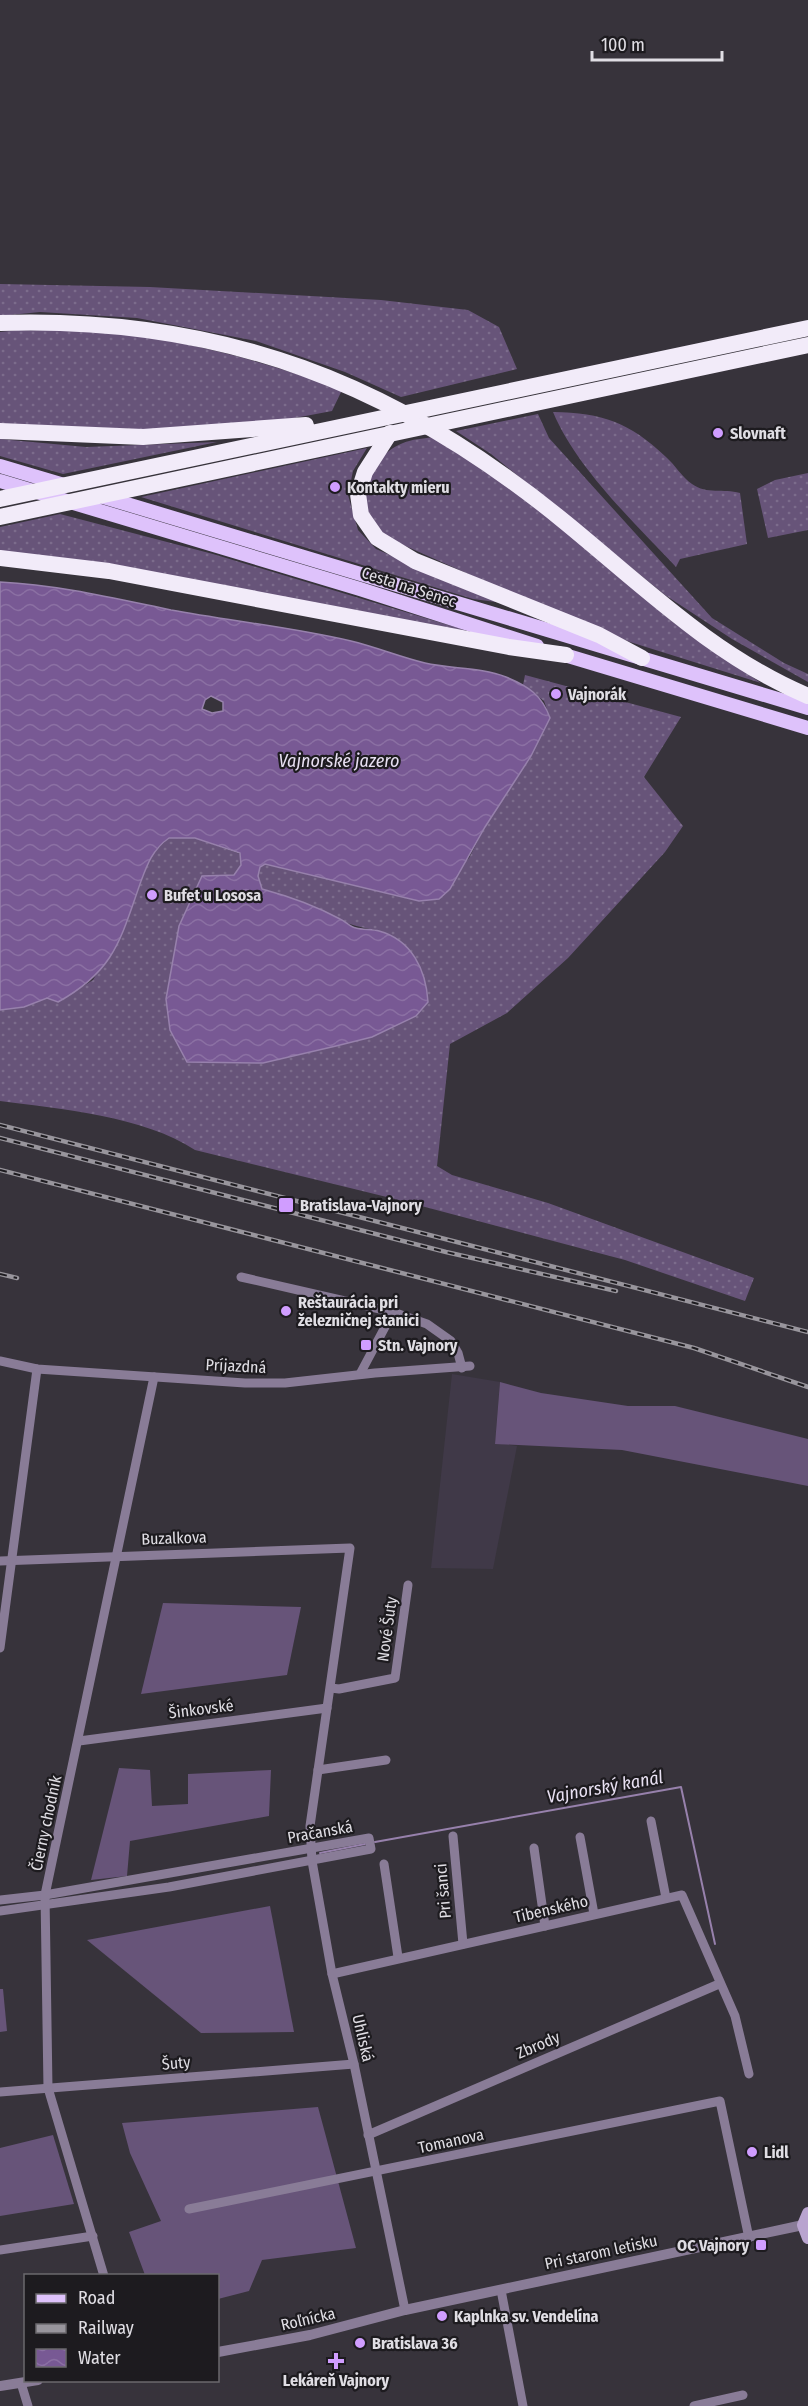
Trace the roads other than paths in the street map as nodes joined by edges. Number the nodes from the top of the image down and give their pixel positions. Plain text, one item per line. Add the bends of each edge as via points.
1 (0, 323) edge
2 (808, 328) edge
3 (808, 345) edge
4 (379, 419) junction
5 (0, 432) edge
6 (390, 433) junction
7 (0, 466) edge
8 (0, 481) edge
9 (0, 499) edge
10 (0, 517) edge
11 (0, 558) edge
12 (566, 655) junction
13 (642, 658) junction
14 (808, 696) edge
15 (808, 708) edge
16 (808, 728) edge
17 (241, 1277) dead end
18 (393, 1312) junction
19 (0, 1361) edge
20 (37, 1369) junction
21 (360, 1374) junction
22 (154, 1377) junction
23 (350, 1548) joint
24 (117, 1555) junction
25 (12, 1560) junction
26 (0, 1561) edge
27 (408, 1585) dead end
28 (0, 1648) edge
29 (331, 1688) junction
30 (327, 1708) junction
31 (79, 1741) junction
32 (386, 1760) dead end
33 (318, 1770) junction
34 (651, 1821) dead end
35 (453, 1836) dead end
36 (580, 1837) dead end
37 (534, 1848) dead end
38 (311, 1849) junction
39 (312, 1861) junction
40 (384, 1864) dead end
41 (45, 1895) junction
42 (666, 1898) junction
43 (0, 1900) edge
44 (46, 1905) junction
45 (0, 1911) edge
46 (594, 1914) junction
47 (545, 1926) junction
48 (463, 1944) junction
49 (399, 1957) junction
50 (332, 1974) junction
51 (719, 1984) junction
52 (354, 2064) junction
53 (749, 2074) dead end
54 (48, 2088) junction
55 (0, 2092) edge
56 (368, 2135) junction
57 (375, 2173) junction
58 (189, 2209) dead end
59 (805, 2219) edge
60 (93, 2236) junction
61 (749, 2238) junction
62 (808, 2238) edge
63 (0, 2250) edge
64 (103, 2274) edge
65 (501, 2290) junction
66 (405, 2310) junction
67 (219, 2352) edge
68 (27, 2382) edge
69 (21, 2383) junction
70 (0, 2384) edge
71 (743, 2395) dead end
72 (28, 2406) edge
73 (523, 2406) edge
74 (694, 2406) edge

1 - 14 highway via 100,324 193,338 278,358 357,388 427,423 468,449 544,505 696,630 759,672
2 - 4 highway
3 - 6 highway
4 - 5 highway via 165,437
4 - 9 highway
6 - 10 highway
6 - 13 highway via 365,472 358,494 361,516 377,538 416,561 599,634
7 - 13 main road, Cesta na Senec
8 - 12 main road, Cesta na Senec
11 - 12 highway via 109,571
12 - 16 main road, Cesta na Senec
13 - 15 main road, Cesta na Senec
17 - 18 street
18 - 21 street
18 - 21 street, Príjazdná via 442,1333 466,1367
19 - 20 street, Príjazdná
20 - 22 street, Príjazdná
20 - 25 street
21 - 22 street, Príjazdná via 285,1383
22 - 24 street, Čierny chodník
23 - 24 street, Buzalkova
23 - 29 street, Uhliská
24 - 25 street, Buzalkova
24 - 31 street, Čierny chodník
25 - 26 street, Buzalkova
25 - 28 street
27 - 29 street, Nové Šuty via 395,1678
29 - 30 street, Uhliská
30 - 31 street, Šinkovské
30 - 33 street, Uhliská
31 - 41 street, Čierny chodník
32 - 33 street
33 - 38 street, Uhliská via 310,1826
34 - 42 street
35 - 48 street, Pri šanci
36 - 46 street
37 - 47 street
38 - 39 street, Uhliská
38 - 39 street, Pračanská via 369,1838 371,1849
38 - 41 street, Pračanská
39 - 44 street, Pračanská
39 - 50 street, Uhliská
40 - 49 street
41 - 43 street, Pračanská
41 - 44 street, Čierny chodník
42 - 46 street, Tibenského
42 - 51 street via 682,1894
44 - 45 street, Pračanská
44 - 54 street, Čierny chodník
46 - 47 street, Tibenského
47 - 48 street, Tibenského
48 - 49 street, Tibenského
49 - 50 street, Tibenského
50 - 52 street, Uhliská
51 - 53 street via 735,2016
51 - 56 street, Zbrody
52 - 54 street, Šuty
52 - 56 street, Uhliská
54 - 55 street, Šuty
54 - 60 street, Čierny chodník
56 - 57 street, Uhliská
57 - 58 street, Tomanova
57 - 61 street, Tomanova via 720,2101
57 - 66 street, Uhliská
59 - 61 street, Pri starom letisku
59 - 62 main road, Pri starom letisku
60 - 63 street
60 - 64 street, Čierny chodník
61 - 65 street, Pri starom letisku
65 - 66 street, Pri starom letisku
65 - 73 street
66 - 67 street, Roľnícka via 310,2335
68 - 69 street
69 - 70 street
69 - 72 street
71 - 74 street

